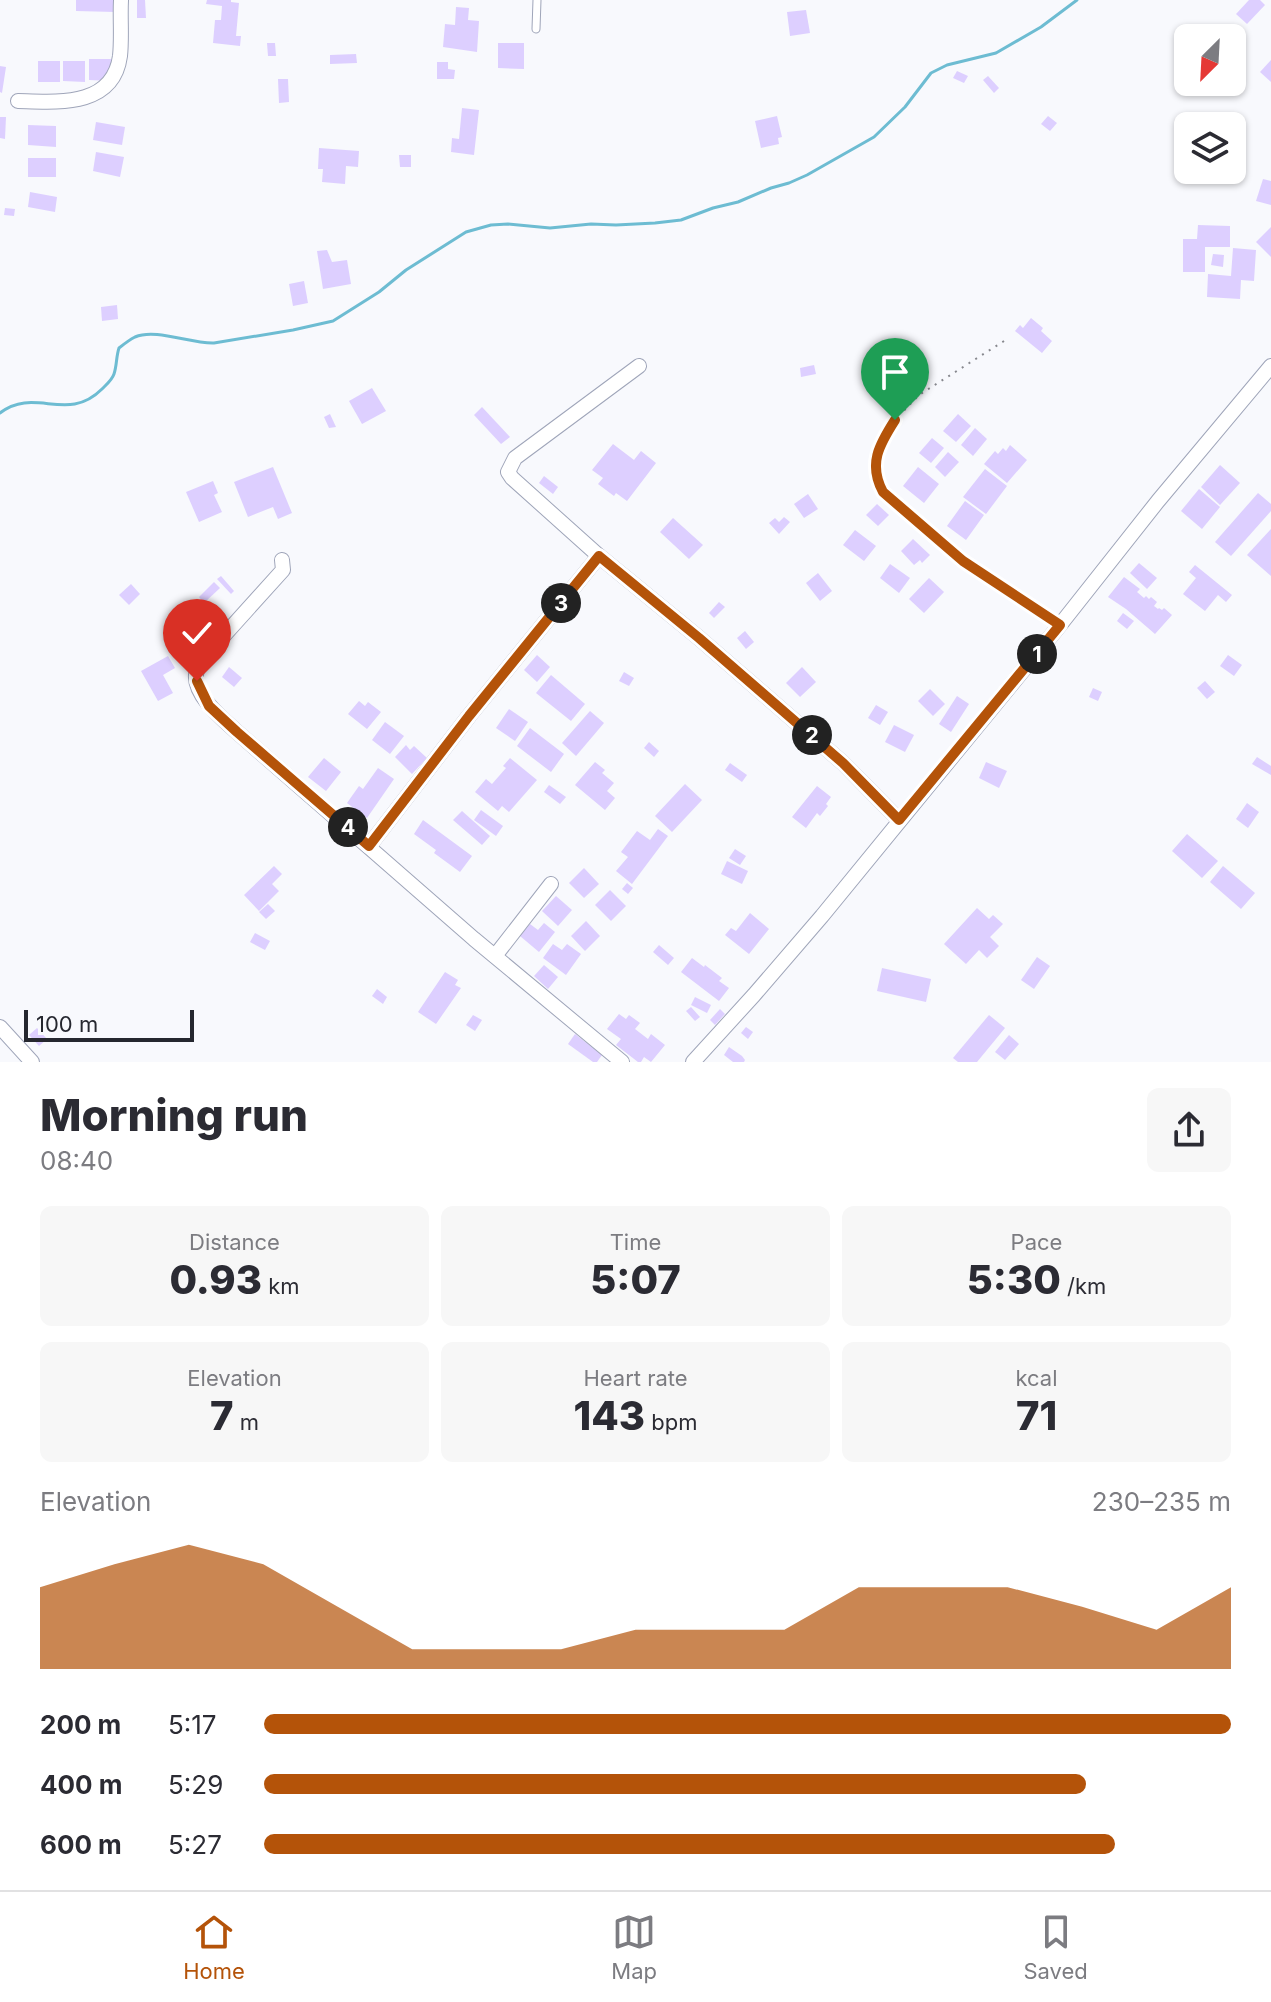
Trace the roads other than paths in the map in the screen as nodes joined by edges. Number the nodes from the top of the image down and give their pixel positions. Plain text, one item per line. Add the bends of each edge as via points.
1 (121, 0) edge
2 (537, 0) edge
3 (536, 29) dead end
4 (18, 101) dead end
5 (639, 366) dead end
6 (1271, 366) edge
7 (599, 556) junction
8 (282, 560) dead end
9 (899, 820) junction
10 (369, 846) junction
11 (551, 884) dead end
12 (495, 956) junction
13 (0, 1027) edge
14 (32, 1062) edge
15 (622, 1062) edge
16 (693, 1062) edge

1 - 4 street via 119,59 99,91 64,102
2 - 3 lane
5 - 7 street via 515,458 508,472
6 - 9 street
7 - 9 street via 843,763
7 - 10 street
8 - 10 street via 283,570 200,662 197,681 209,706
9 - 16 street
10 - 12 street
11 - 12 street
12 - 15 street
13 - 14 street

